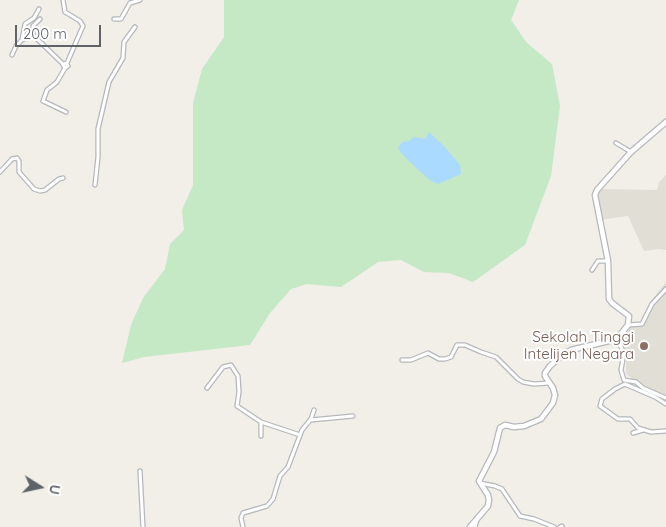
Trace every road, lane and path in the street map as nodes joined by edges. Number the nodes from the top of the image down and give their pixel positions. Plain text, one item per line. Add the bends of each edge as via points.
1 (63, 0) edge
2 (140, 0) edge
3 (39, 9) dead end
4 (40, 19) dead end
5 (114, 19) dead end
6 (135, 27) dead end
7 (32, 35) junction
8 (22, 40) junction
9 (12, 55) dead end
10 (65, 65) junction
11 (66, 112) dead end
12 (666, 122) edge
13 (616, 143) dead end
14 (631, 152) junction
15 (0, 172) edge
16 (63, 178) dead end
17 (95, 185) dead end
18 (608, 261) junction
19 (592, 270) dead end
20 (666, 289) edge
21 (628, 325) junction
22 (617, 339) junction
23 (402, 360) dead end
24 (550, 383) junction
25 (625, 383) junction
26 (207, 388) dead end
27 (666, 398) edge
28 (666, 404) edge
29 (314, 410) dead end
30 (353, 416) dead end
31 (311, 420) junction
32 (261, 422) junction
33 (644, 430) junction
34 (666, 431) edge
35 (633, 433) dead end
36 (261, 436) dead end
37 (300, 436) junction
38 (140, 471) dead end
39 (479, 483) junction
40 (477, 520) junction
41 (143, 527) edge
42 (243, 527) edge
43 (470, 527) edge
44 (475, 527) edge
45 (554, 527) edge

1 - 10 street via 65,12 80,20 83,26
2 - 5 street via 129,4 121,19
3 - 8 street via 26,24
4 - 7 street via 33,26
6 - 17 street via 124,42 123,58 109,82 98,130
7 - 8 street
7 - 10 street
8 - 9 street
10 - 11 street via 43,101
12 - 14 street
13 - 14 street
14 - 18 street via 595,195
15 - 16 street via 17,158 20,172 34,189 45,190
18 - 19 street via 598,261
18 - 21 street via 609,299 629,316
20 - 21 street via 652,304 642,324
21 - 22 street
22 - 24 street via 564,354 546,372
22 - 25 street via 624,353 621,373
23 - 24 street via 428,353 446,359 451,357 457,345 466,345 496,357 523,382
24 - 39 street via 555,395 544,416 522,426 505,425 500,428 494,452
25 - 27 street via 636,382
25 - 28 street
25 - 33 street via 602,399 600,406 612,416 629,419 635,427
26 - 32 street via 223,367 231,365 238,376 237,406
29 - 31 street
30 - 31 street
31 - 37 street
32 - 36 street
32 - 37 street
33 - 34 street
33 - 35 street
37 - 42 street via 288,467 280,476 273,499 266,506 243,513
38 - 41 street
39 - 40 street via 489,500 486,510
39 - 45 street via 502,489 519,515
40 - 43 street
40 - 44 street

